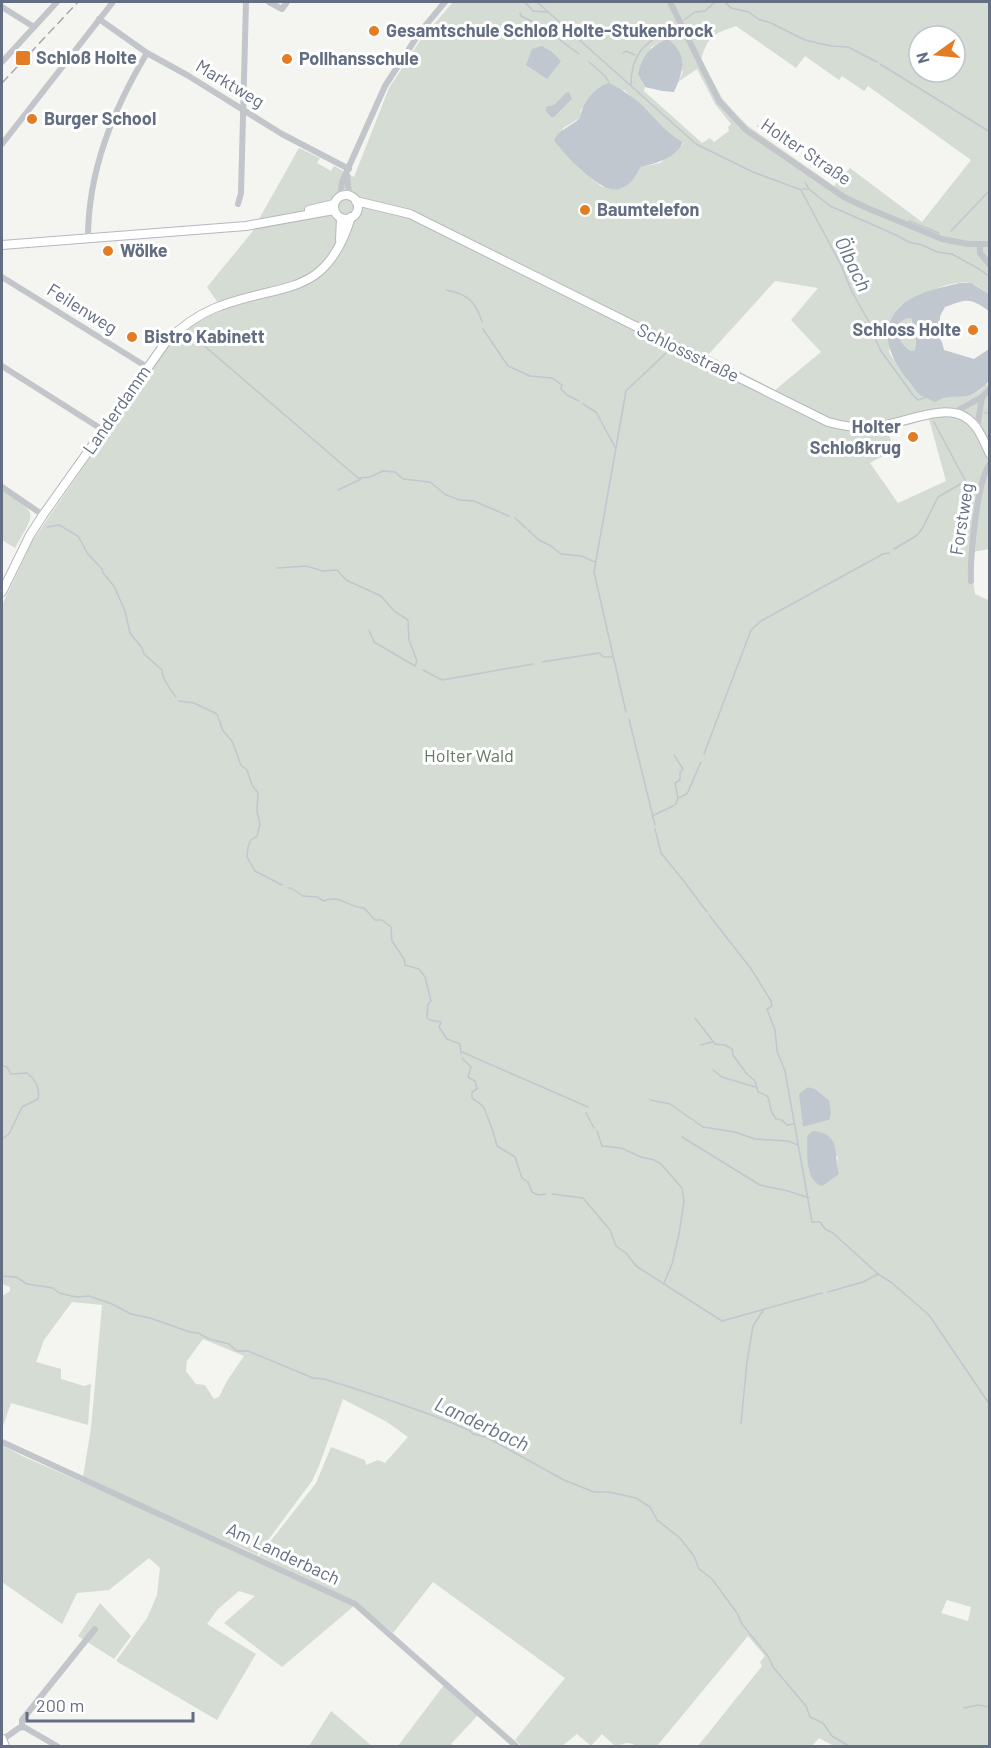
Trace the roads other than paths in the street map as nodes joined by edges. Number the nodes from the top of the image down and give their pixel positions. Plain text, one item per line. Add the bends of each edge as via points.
1 (57, 2) edge
2 (113, 2) edge
3 (246, 2) edge
4 (269, 2) edge
5 (287, 2) edge
6 (445, 2) edge
7 (670, 2) edge
8 (2, 7) edge
9 (99, 20) junction
10 (34, 27) junction
11 (147, 53) junction
12 (2, 62) edge
13 (242, 108) junction
14 (2, 144) edge
15 (348, 172) junction
16 (349, 195) junction
17 (340, 197) junction
18 (356, 201) junction
19 (238, 204) dead end
20 (380, 206) junction
21 (334, 207) junction
22 (357, 210) junction
23 (351, 217) junction
24 (341, 218) junction
25 (88, 238) junction
26 (980, 244) junction
27 (990, 244) edge
28 (2, 245) edge
29 (340, 246) junction
30 (990, 265) edge
31 (2, 277) edge
32 (2, 366) edge
33 (147, 367) junction
34 (990, 388) edge
35 (982, 397) junction
36 (955, 412) junction
37 (977, 428) junction
38 (103, 430) junction
39 (990, 454) edge
40 (990, 464) edge
41 (2, 487) edge
42 (43, 515) junction
43 (971, 581) dead end
44 (2, 590) edge
45 (2, 1442) edge
46 (95, 1629) dead end
47 (22, 1727) junction
48 (2, 1740) edge
49 (5, 1746) edge
50 (57, 1746) edge
51 (516, 1746) edge

1 - 10 street
2 - 9 street
3 - 13 street
4 - 5 street via 282,9
6 - 15 street via 385,86
7 - 26 street, Holter Straße via 719,101 746,130 852,201 942,239
8 - 10 street
9 - 11 street, Marktweg
9 - 14 street
10 - 12 street
11 - 13 street, Marktweg
11 - 25 street via 126,87 95,171
13 - 15 street, Marktweg
13 - 19 street
15 - 16 street
15 - 17 street
16 - 17 main road
16 - 18 main road
17 - 21 main road
18 - 20 main road, Schlossstraße
18 - 22 main road
20 - 22 main road, Schlossstraße
20 - 36 main road, Schlossstraße via 410,214 828,422 874,427
21 - 24 main road
21 - 25 main road via 310,209 294,217 246,226
22 - 23 main road
23 - 24 main road
23 - 29 main road, Landerdamm
24 - 29 main road
25 - 28 main road
26 - 27 street, Holter Straße
26 - 30 street via 980,253
29 - 33 main road, Landerdamm via 325,267 306,282 198,316 166,342
31 - 33 street, Feilenweg
32 - 38 street
33 - 38 main road, Landerdamm
34 - 35 street
35 - 36 street
35 - 37 street
36 - 37 main road
37 - 39 main road
38 - 42 main road, Landerdamm
40 - 43 street, Forstweg via 982,482 970,561
41 - 42 street
42 - 44 main road, Landerdamm
45 - 51 street, Am Landerbach via 355,1604
46 - 47 street via 22,1720
47 - 48 street
47 - 50 street
48 - 49 main road

